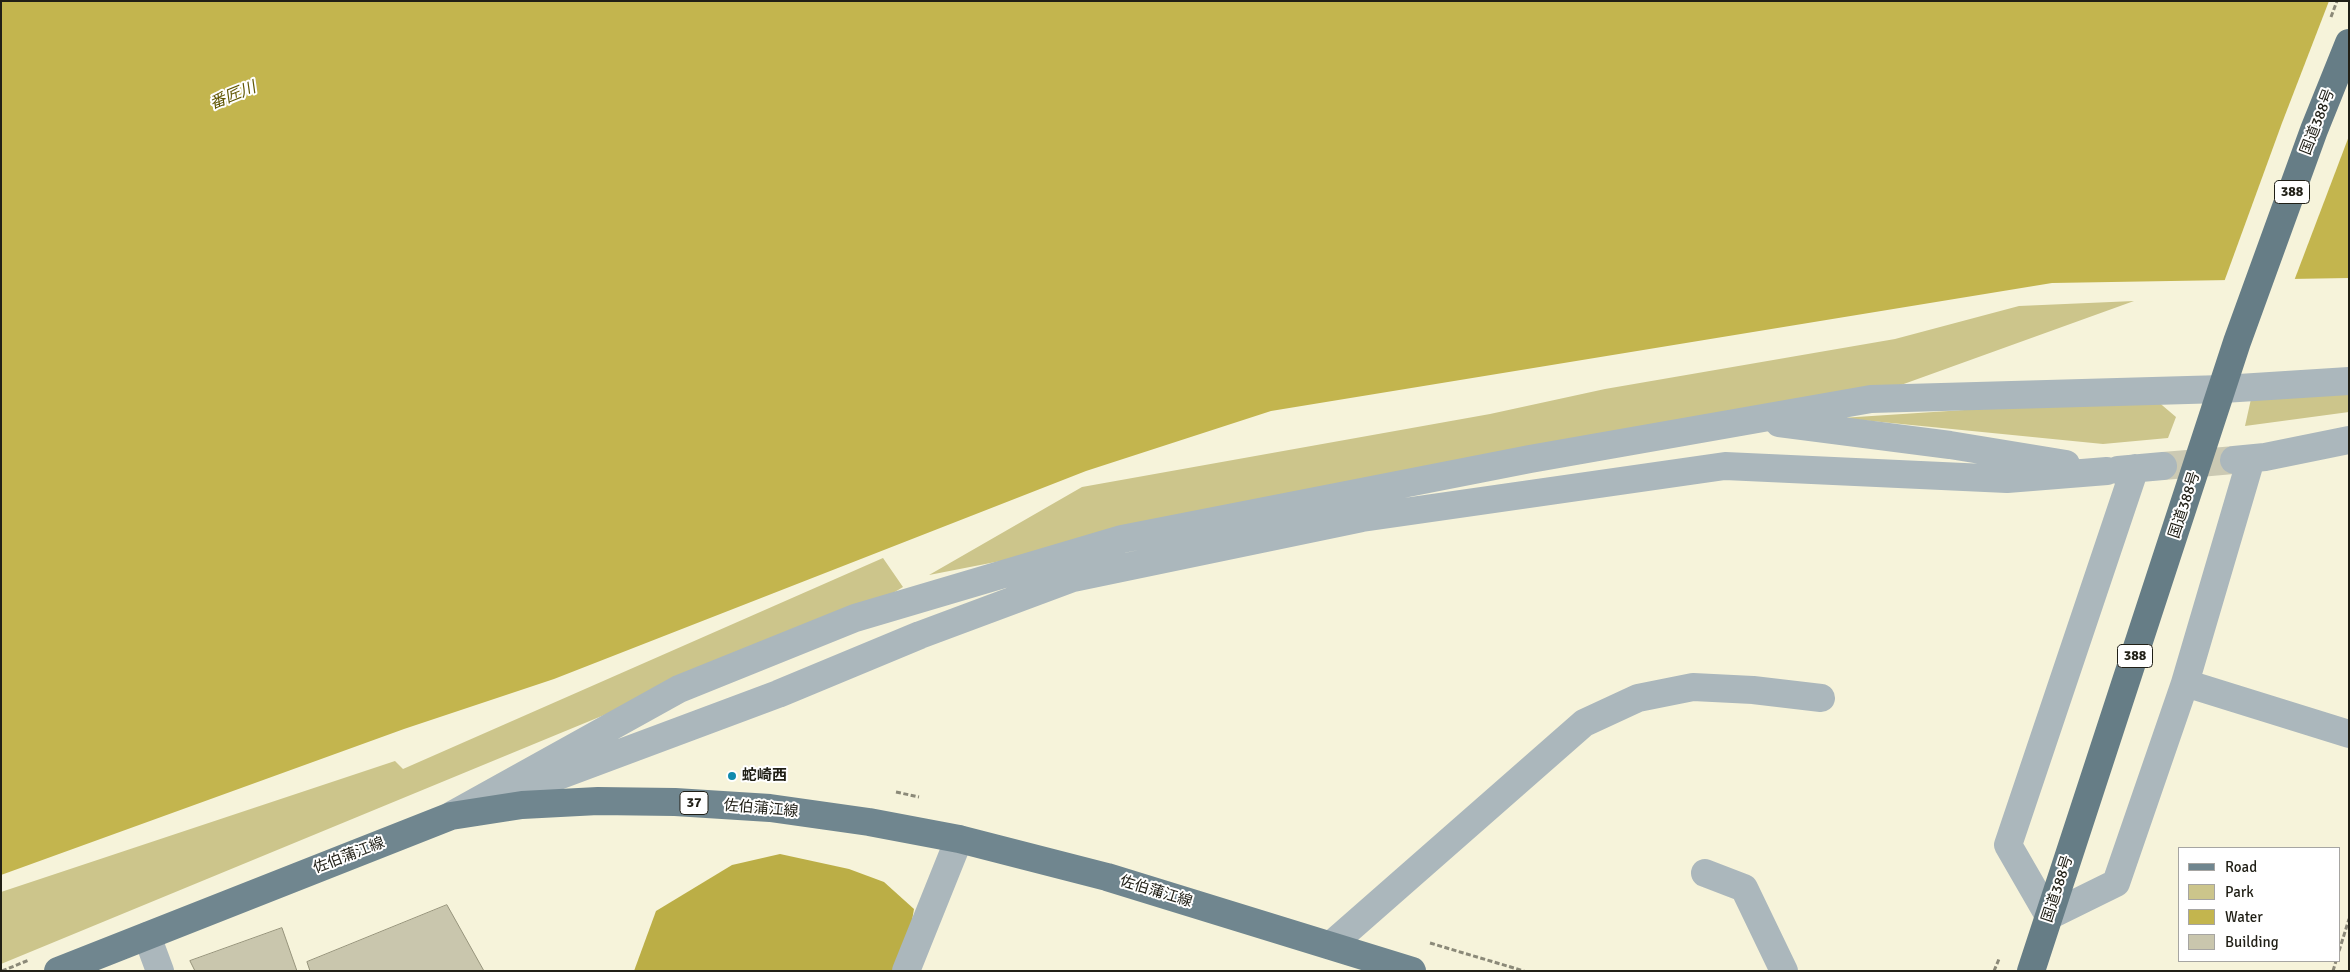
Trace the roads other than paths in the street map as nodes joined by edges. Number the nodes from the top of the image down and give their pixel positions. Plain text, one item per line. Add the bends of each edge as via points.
1 (2349, 42) edge
2 (2349, 381) edge
3 (2223, 389) junction
4 (1753, 420) junction
5 (2349, 440) edge
6 (2163, 466) tunnel mouth
7 (2136, 468) junction
8 (2107, 471) junction
9 (2185, 683) junction
10 (1820, 698) dead end
11 (2349, 734) edge
12 (451, 816) junction
13 (959, 839) junction
14 (1705, 874) dead end
15 (2049, 916) junction
16 (147, 936) junction
17 (1332, 945) junction
18 (58, 971) edge
19 (160, 971) edge
20 (906, 971) edge
21 (1412, 971) edge
22 (1784, 971) edge
23 (2031, 971) edge

1 - 3 highway, 国道388号 / 388 via 2237,342
2 - 3 street
3 - 4 street via 1870,399
3 - 15 highway, 国道388号 / 388
4 - 8 street via 1950,445
4 - 12 street via 1530,459 1122,539 855,618 679,689
5 - 9 street via 2242,459
6 - 7 street
7 - 8 street
7 - 15 street via 2008,845
8 - 12 street via 2007,479 1725,466 1362,518 1073,578 920,635 778,694
9 - 11 street
9 - 15 street via 2116,883
10 - 17 street via 1693,687 1638,698 1584,723
12 - 13 main road, 佐伯蒲江線 / 37 via 522,806 675,802 770,808
12 - 16 main road, 佐伯蒲江線 / 37
13 - 17 main road, 佐伯蒲江線 / 37 via 1107,877
13 - 20 street
14 - 22 street via 1744,888
15 - 23 highway, 国道388号 / 388
16 - 18 main road, 佐伯蒲江線 / 37
16 - 19 street
17 - 21 main road, 佐伯蒲江線 / 37

